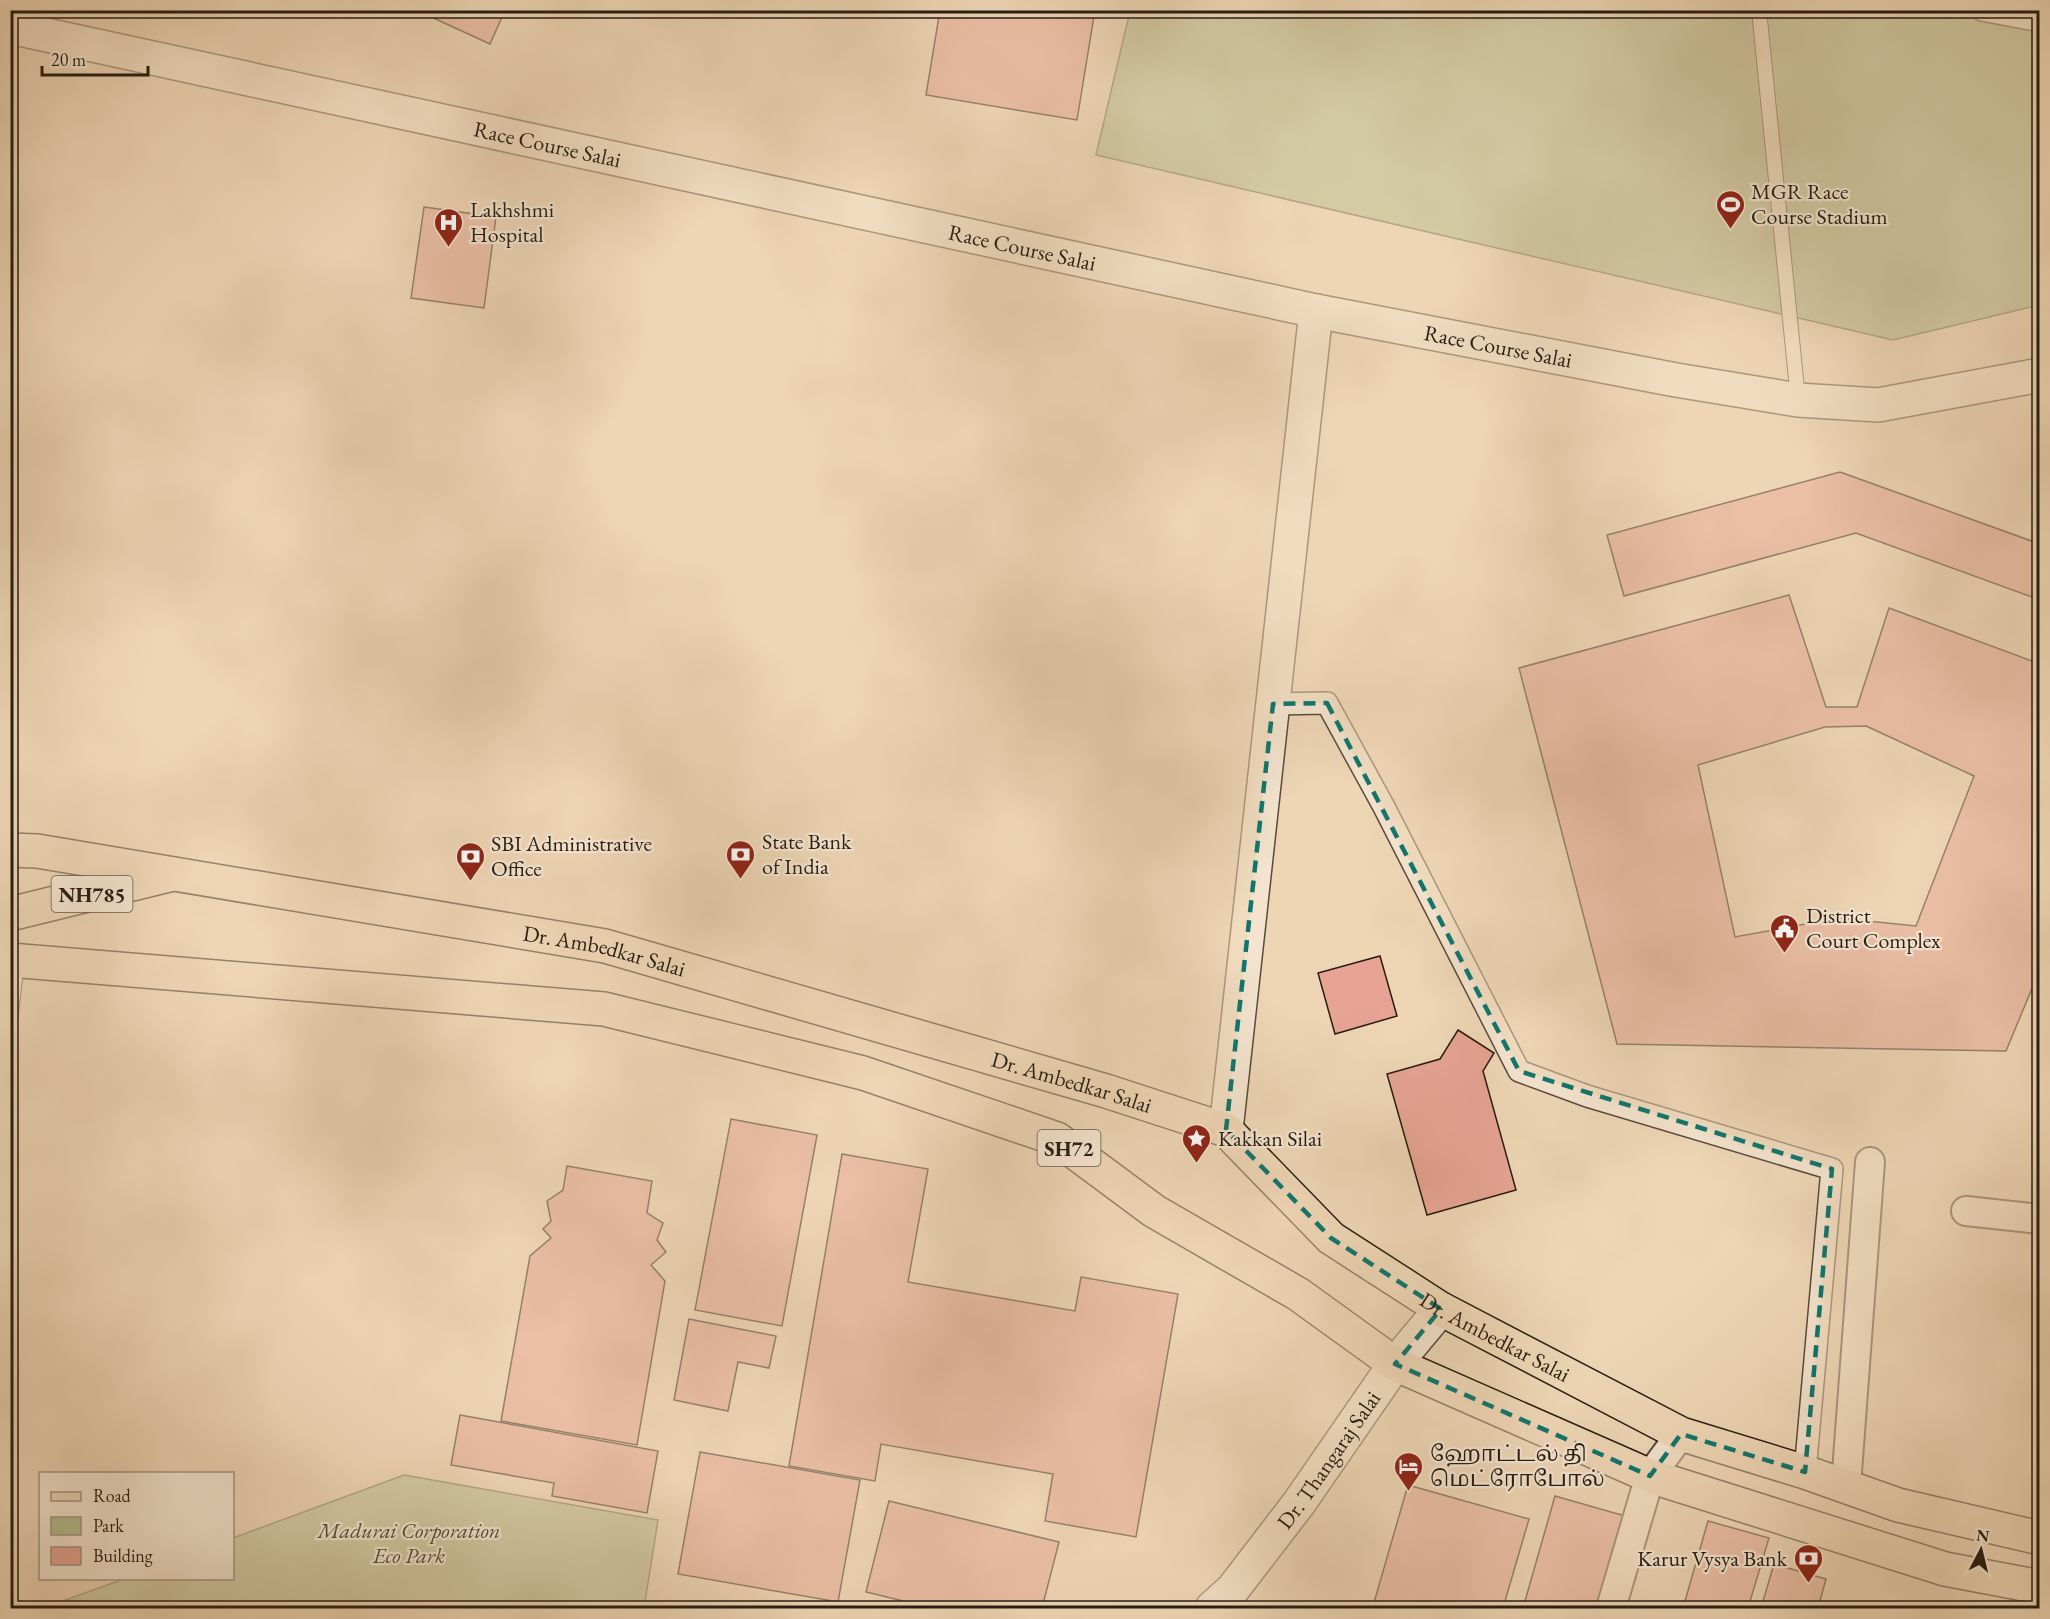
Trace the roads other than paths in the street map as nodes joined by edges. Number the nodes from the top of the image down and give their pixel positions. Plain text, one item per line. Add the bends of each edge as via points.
1 (1759, 10) edge
2 (1982, 10) edge
3 (2040, 21) edge
4 (10, 27) edge
5 (1316, 311) junction
6 (2040, 375) edge
7 (1798, 400) junction
8 (1273, 704) junction
9 (10, 850) edge
10 (173, 874) junction
11 (10, 914) edge
12 (14, 961) edge
13 (10, 1022) edge
14 (1226, 1130) junction
15 (1870, 1162) dead end
16 (1966, 1211) dead end
17 (2040, 1219) edge
18 (1441, 1309) junction
19 (1395, 1364) junction
20 (1681, 1434) junction
21 (1805, 1472) junction
22 (1650, 1476) junction
23 (1846, 1486) junction
24 (2040, 1538) edge
25 (2040, 1587) edge
26 (1212, 1608) edge
27 (1611, 1608) edge

1 - 7 lane
2 - 3 street
4 - 5 street, Race Course Salai
5 - 7 street, Race Course Salai
5 - 8 street
6 - 7 street, Race Course Salai via 1878,405
8 - 14 street
8 - 21 street via 1327,703 1519,1071 1587,1096 1832,1169
9 - 10 main road, Dr. Ambedkar Salai
10 - 11 main road, NH785
10 - 14 main road, Dr. Ambedkar Salai via 605,946 1106,1091
12 - 13 lane
12 - 19 main road, SH72 via 604,1009 863,1073 1057,1139 1154,1210 1298,1294
14 - 18 main road, Dr. Ambedkar Salai via 1331,1238
15 - 23 street
16 - 17 street
18 - 19 street, Dr. Thangaraj Salai
18 - 20 main road, Dr. Ambedkar Salai
19 - 22 main road, SH72
19 - 26 street, Dr. Thangaraj Salai via 1299,1503 1233,1588
20 - 21 main road, Dr. Ambedkar Salai
20 - 22 street
21 - 23 main road, Dr. Ambedkar Salai
22 - 25 main road, SH72 via 1945,1569
22 - 27 street
23 - 24 main road, Dr. Ambedkar Salai via 1898,1505

